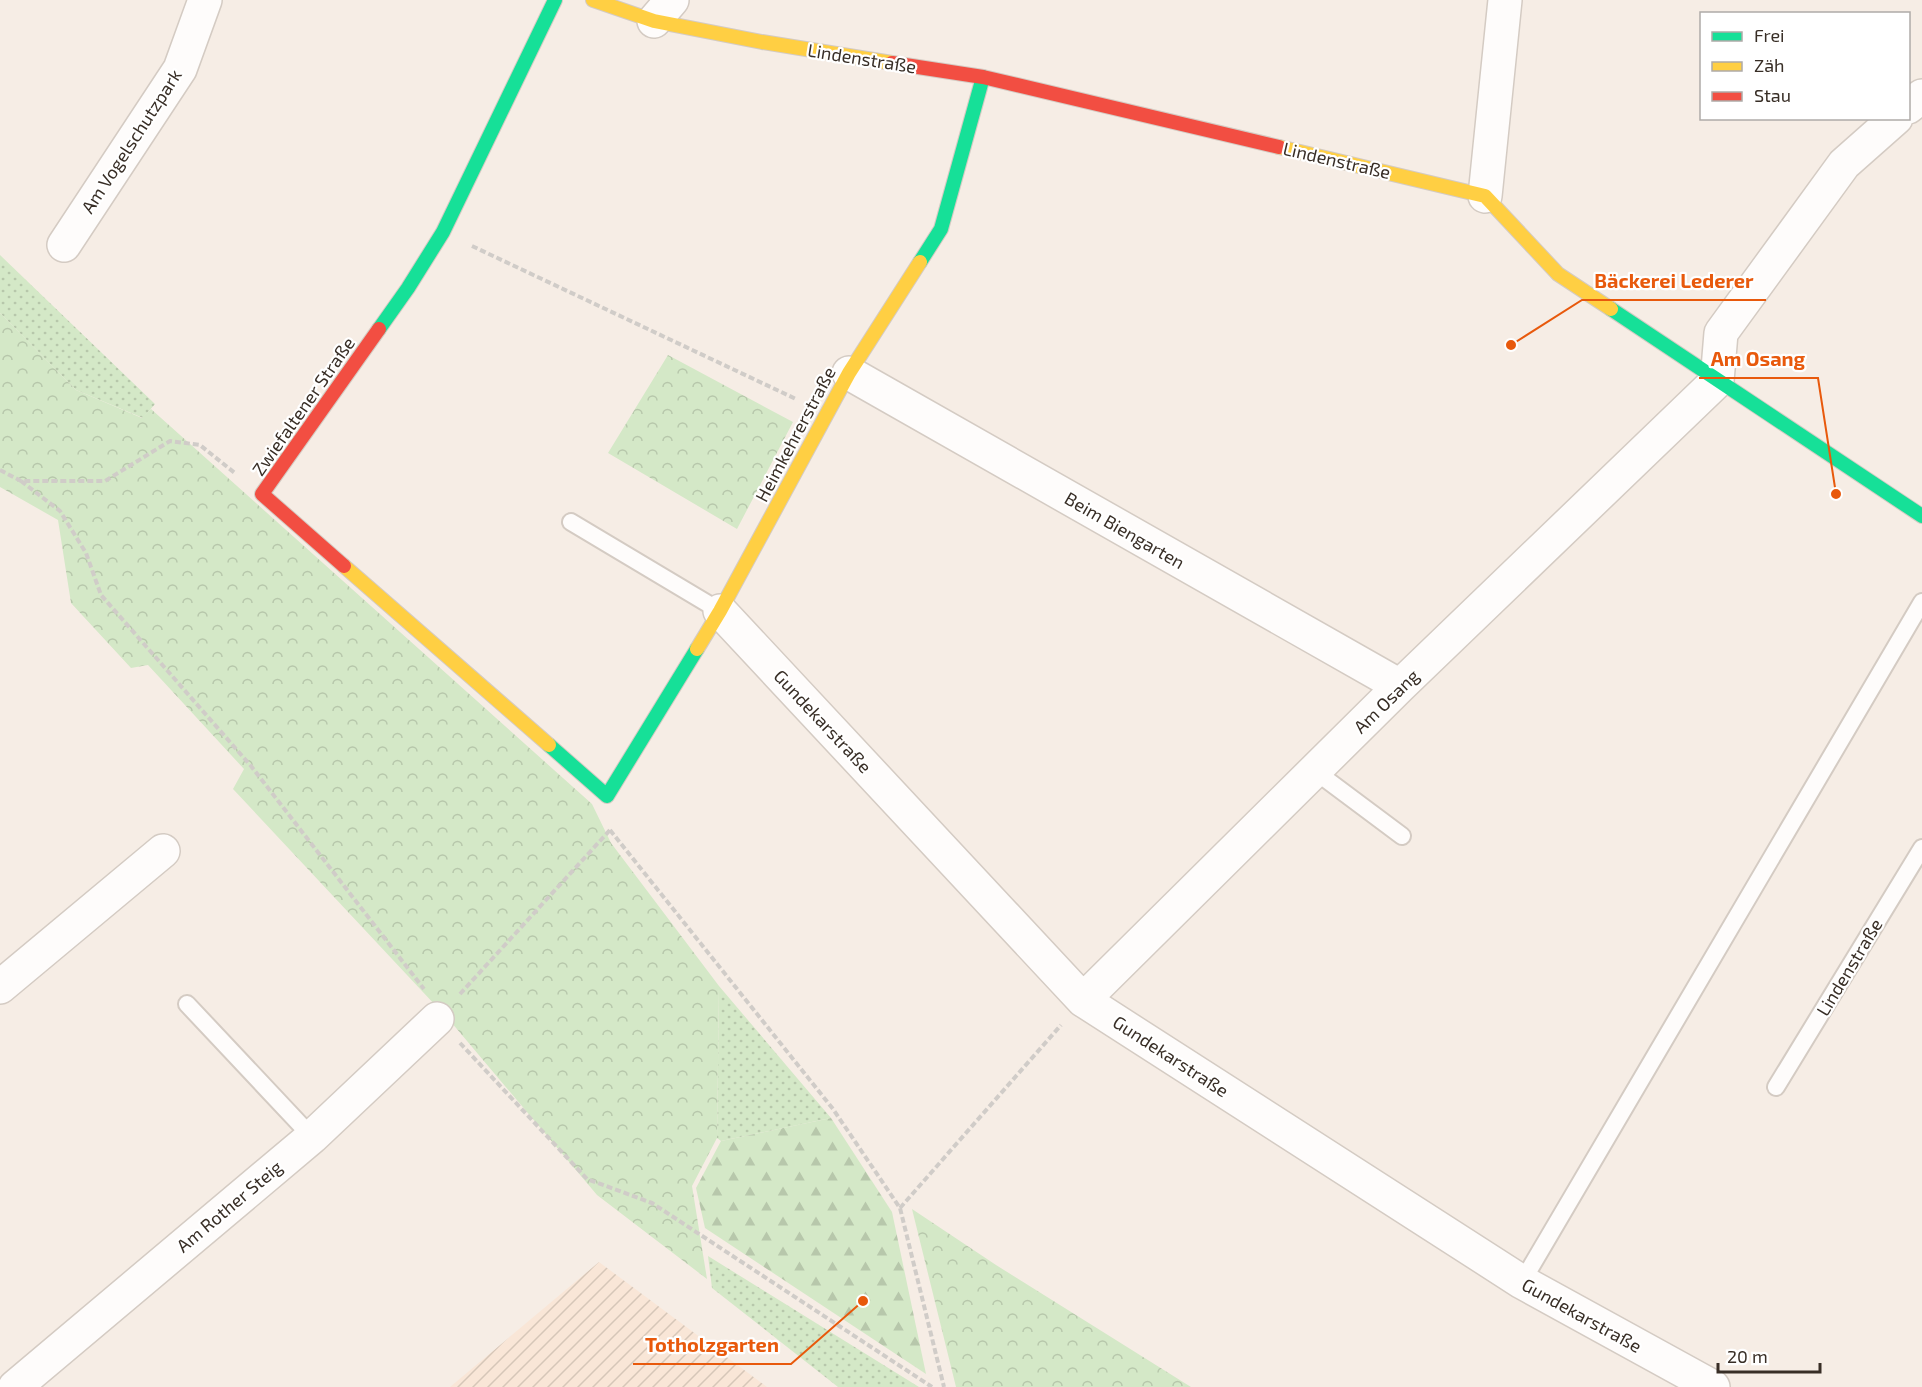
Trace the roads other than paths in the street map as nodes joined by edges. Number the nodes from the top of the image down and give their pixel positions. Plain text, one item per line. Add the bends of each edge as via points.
1 (205, 0) edge
2 (555, 0) edge
3 (593, 0) edge
4 (1505, 0) edge
5 (663, 11) edge
6 (983, 77) junction
7 (1922, 96) edge
8 (1910, 105) edge
9 (1894, 120) edge
10 (1485, 195) junction
11 (64, 245) dead end
12 (849, 373) junction
13 (1717, 381) junction
14 (1922, 516) edge
15 (571, 522) dead end
16 (1922, 602) edge
17 (720, 611) junction
18 (1400, 686) junction
19 (1315, 771) junction
20 (607, 796) joint
21 (1402, 836) dead end
22 (1922, 848) edge
23 (163, 851) dead end
24 (0, 987) edge
25 (1083, 1000) junction
26 (187, 1004) dead end
27 (437, 1019) road end
28 (1776, 1087) dead end
29 (312, 1137) junction
30 (1522, 1282) junction
31 (15, 1387) edge
32 (1713, 1387) edge

1 - 11 street, Am Vogelschutzpark via 180,69
2 - 20 street, Zwiefaltener Straße via 443,231 408,288 262,494
3 - 5 street, Lindenstraße
4 - 10 street
5 - 6 street, Lindenstraße via 762,42
6 - 10 street, Lindenstraße
6 - 12 street, Heimkehrerstraße via 941,229
7 - 8 street
9 - 13 street via 1844,164 1721,333
10 - 13 street via 1558,274
12 - 17 street, Heimkehrerstraße
12 - 18 street, Beim Biengarten
13 - 14 street
13 - 18 street, Am Osang
15 - 17 lane
16 - 30 lane
17 - 20 street, Heimkehrerstraße
17 - 25 street, Gundekarstraße
18 - 19 street, Am Osang
19 - 21 lane
19 - 25 street, Am Osang
22 - 28 lane, Lindenstraße
23 - 24 street
25 - 30 street, Gundekarstraße
26 - 29 lane
27 - 29 street, Am Rother Steig
29 - 31 street, Am Rother Steig
30 - 32 street, Gundekarstraße

